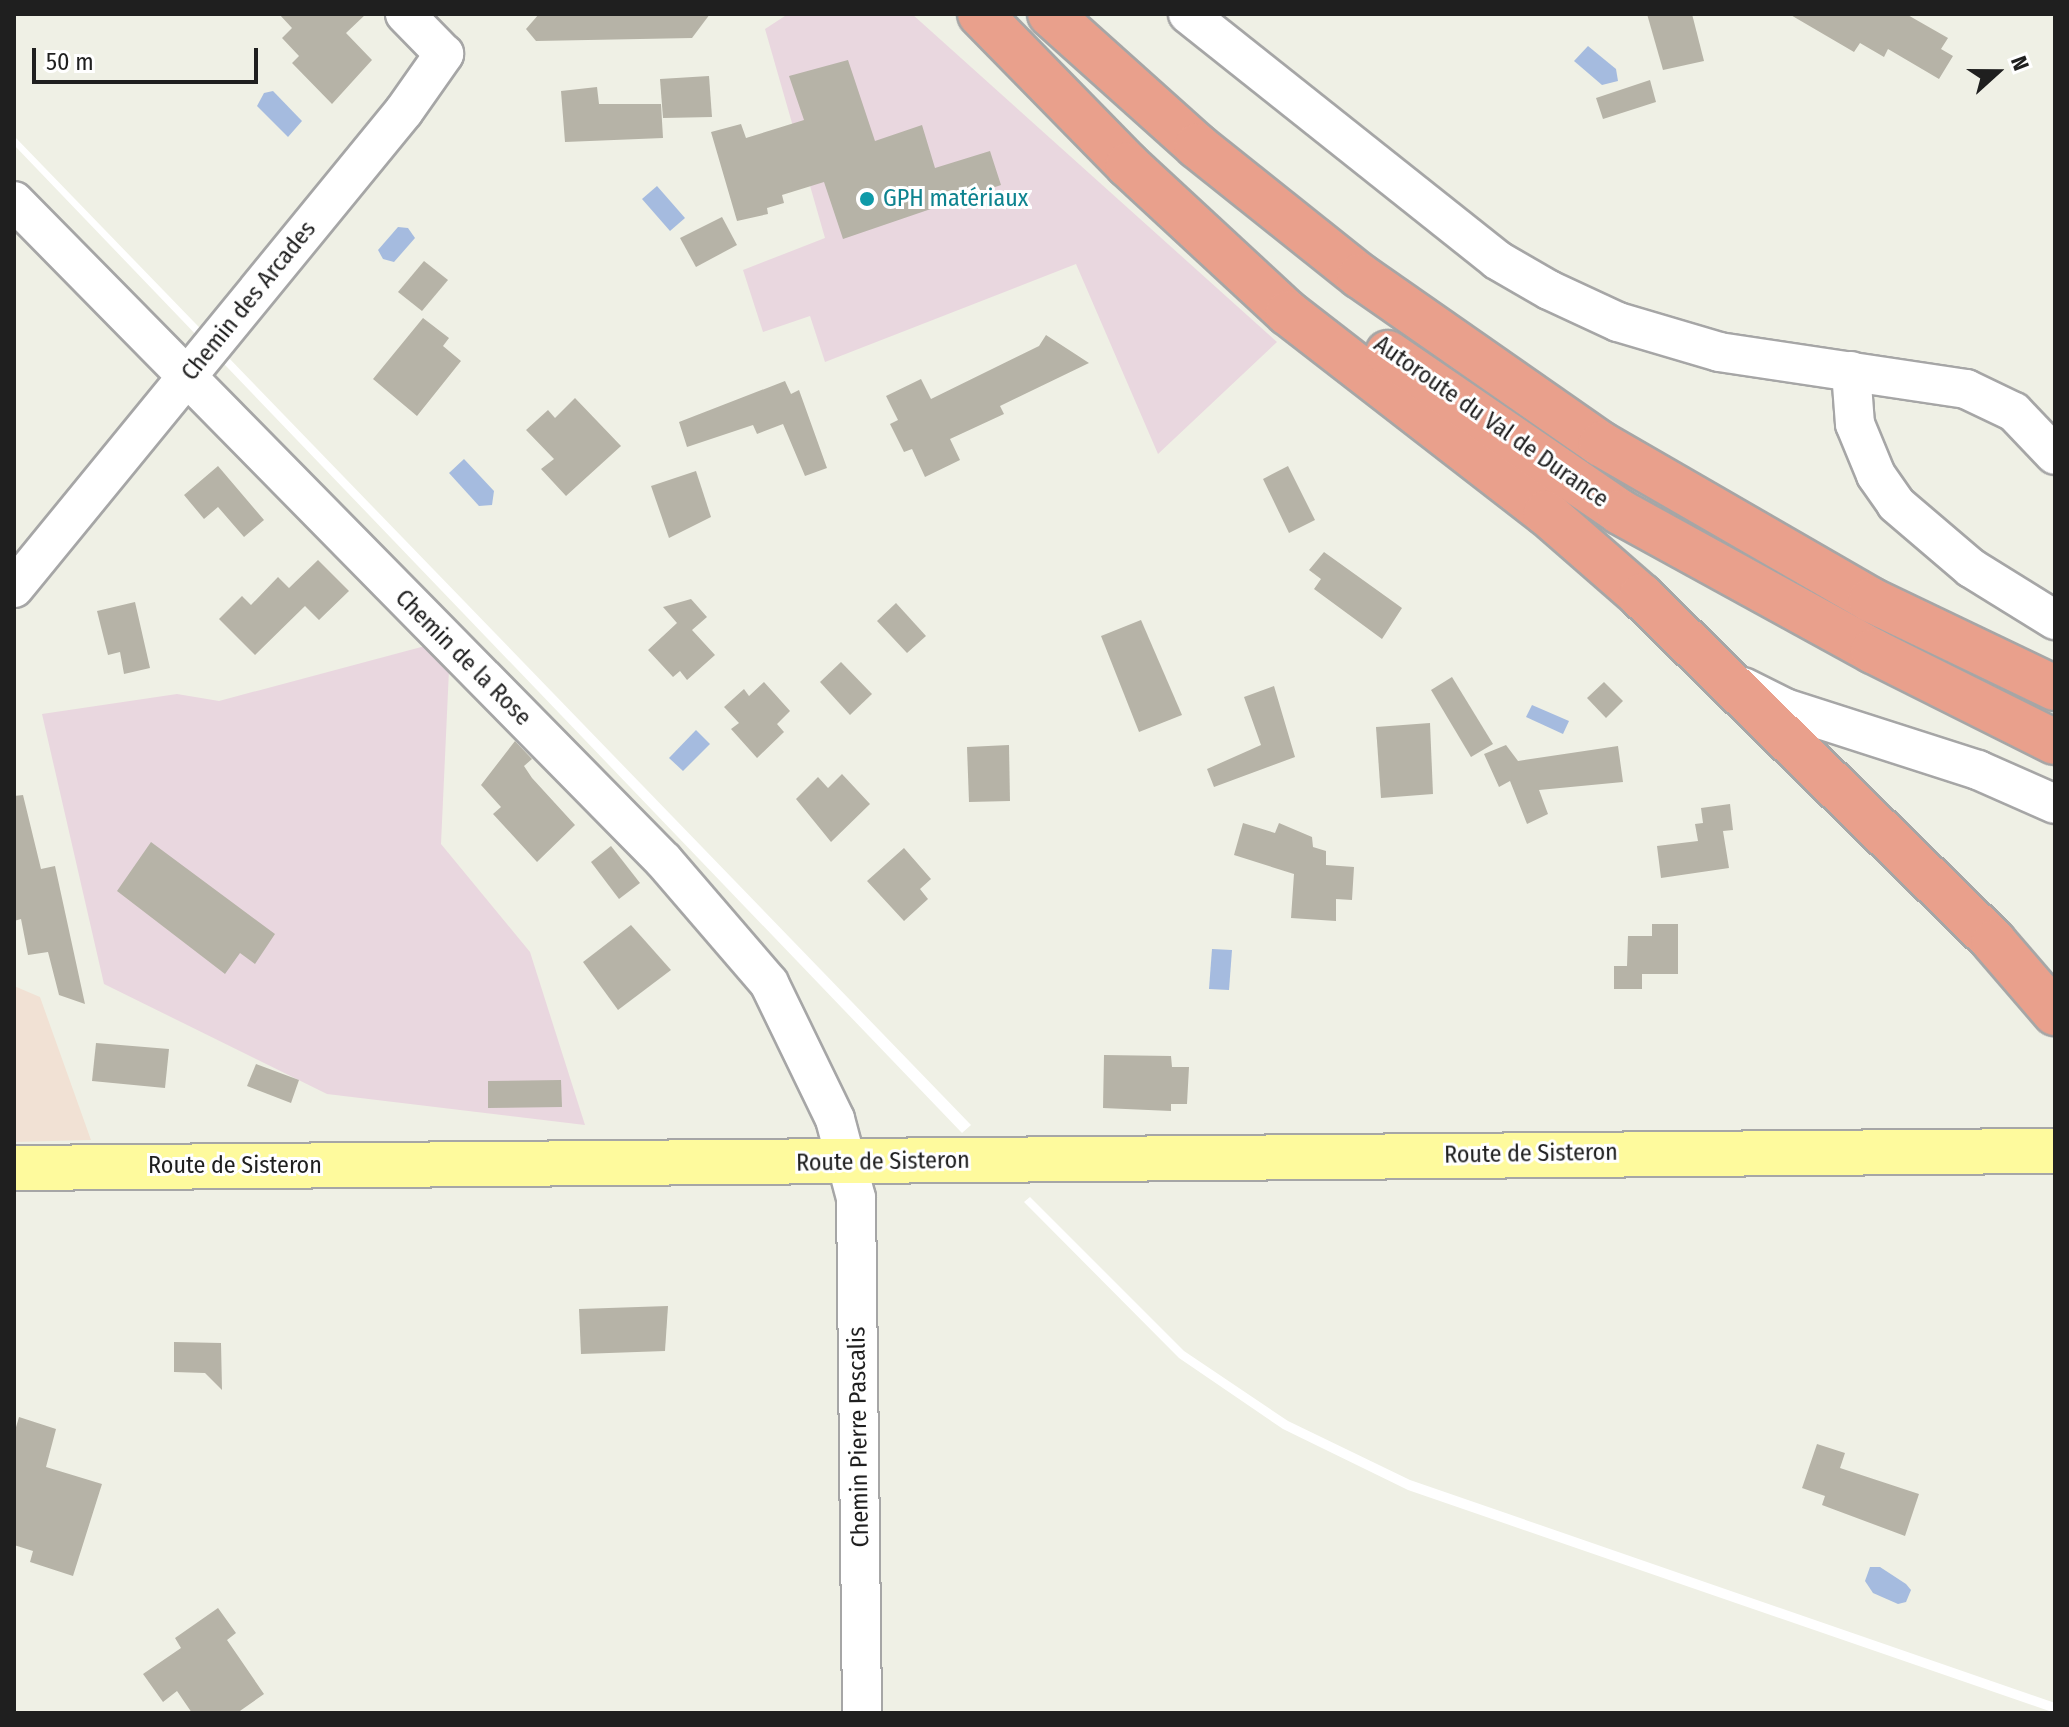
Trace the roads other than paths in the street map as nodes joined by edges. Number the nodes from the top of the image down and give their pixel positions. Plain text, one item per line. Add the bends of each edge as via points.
1 (405, 14) edge
2 (980, 14) edge
3 (987, 14) edge
4 (1050, 14) edge
5 (1188, 14) edge
6 (14, 201) edge
7 (1851, 371) junction
8 (186, 377) junction
9 (2055, 455) edge
10 (14, 588) edge
11 (2055, 620) edge
12 (1730, 681) junction
13 (2055, 688) edge
14 (2055, 742) edge
15 (2055, 804) edge
16 (2055, 1013) edge
17 (2055, 1124) edge
18 (1752, 1151) junction
19 (2055, 1151) edge
20 (848, 1161) junction
21 (14, 1168) edge
22 (862, 1713) edge

1 - 8 street, Chemin des Arcades via 444,54 404,111
2 - 12 highway via 1128,165 1288,313 1546,513
3 - 14 highway, Autoroute du Val de Durance via 1271,264 1445,394 1620,512 1873,651
4 - 13 highway, Autoroute du Val de Durance via 1197,146 1360,276 1601,444 1871,600
5 - 7 street via 1497,260 1549,290 1618,322 1719,352
6 - 8 street, Chemin de la Rose
7 - 9 street via 1966,389 2014,412
7 - 11 street via 1855,424 1876,475 1896,504 1971,568
8 - 10 street, Chemin des Arcades
8 - 20 street, Chemin de la Rose via 664,861 769,983 835,1119
12 - 15 street via 1785,708 1978,770
12 - 16 highway via 1994,942
17 - 18 main road, Route de Sisteron
18 - 19 main road, Route de Sisteron
18 - 20 main road, Route de Sisteron
20 - 21 main road, Route de Sisteron
20 - 22 street, Chemin Pierre Pascalis via 857,1242

